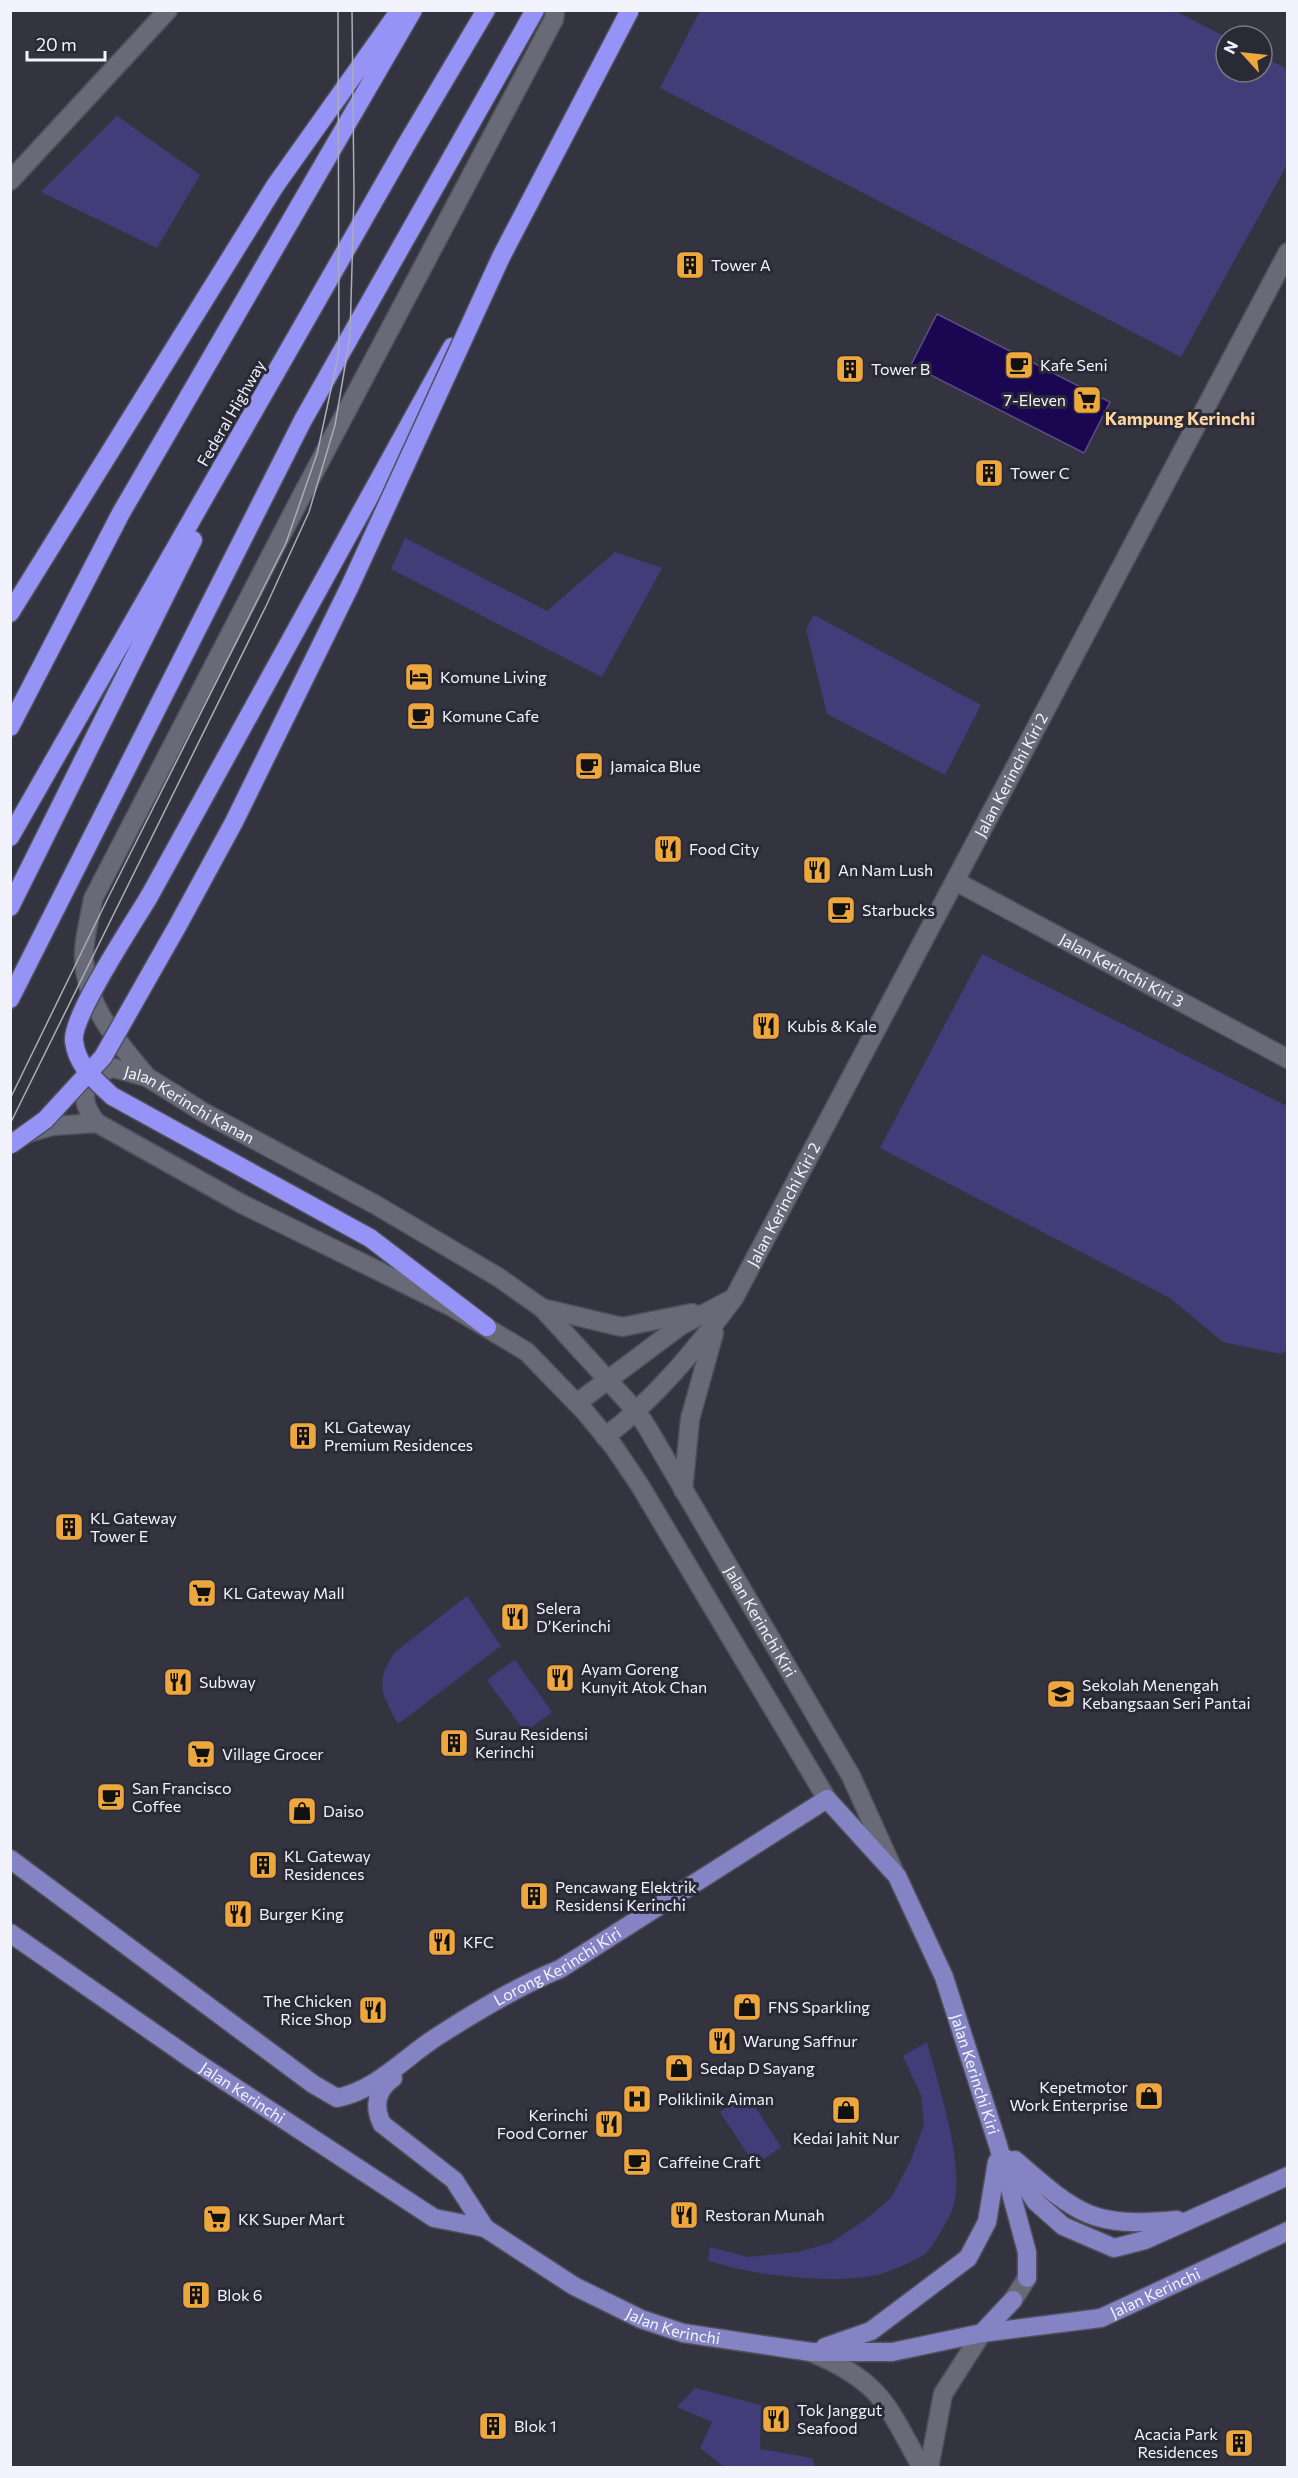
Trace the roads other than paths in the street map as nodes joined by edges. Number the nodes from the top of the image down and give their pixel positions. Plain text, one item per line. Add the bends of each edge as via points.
1 (168, 10) edge
2 (400, 10) edge
3 (413, 10) edge
4 (486, 10) edge
5 (536, 10) edge
6 (555, 10) edge
7 (630, 10) edge
8 (10, 181) edge
9 (1287, 252) edge
10 (501, 257) junction
11 (281, 364) junction
12 (10, 613) edge
13 (10, 727) edge
14 (10, 837) edge
15 (955, 881) junction
16 (10, 907) edge
17 (10, 999) edge
18 (1287, 1059) edge
19 (147, 1077) junction
20 (98, 1124) junction
21 (10, 1143) edge
22 (542, 1308) junction
23 (714, 1313) junction
24 (487, 1328) junction
25 (607, 1379) junction
26 (577, 1403) junction
27 (637, 1413) junction
28 (605, 1437) junction
29 (683, 1490) junction
30 (827, 1799) junction
31 (10, 1859) edge
32 (897, 1876) junction
33 (10, 1933) edge
34 (560, 1969) junction
35 (998, 2145) junction
36 (1287, 2176) edge
37 (1193, 2219) junction
38 (485, 2228) junction
39 (1287, 2231) edge
40 (1027, 2278) joint
41 (1013, 2300) joint
42 (982, 2333) junction
43 (811, 2352) junction
44 (922, 2468) edge
45 (929, 2468) edge

1 - 8 street
2 - 12 highway via 275,186
3 - 13 highway via 121,513
4 - 11 highway, Federal Highway
5 - 17 highway via 303,420
6 - 19 street via 554,20 93,899 84,957 88,985 109,1031
7 - 10 highway, bridge
9 - 15 street, Jalan Kerinchi Kiri 2
10 - 21 highway, bridge via 350,586 234,822 178,925 103,1057 45,1120
10 - 24 highway, bridge via 82,1012 73,1040 83,1069 112,1096 370,1238
11 - 14 highway, Federal Highway
11 - 16 highway
15 - 18 street, Jalan Kerinchi Kiri 3
15 - 23 street, Jalan Kerinchi Kiri 2 via 734,1298
19 - 20 street, Jalan Kerinchi Kanan via 114,1068 94,1073 84,1089 85,1102
19 - 22 street, Jalan Kerinchi Kanan via 498,1276
20 - 21 street via 52,1126
20 - 24 street via 242,1204
22 - 23 street via 622,1327
22 - 25 street, Jalan Kerinchi Kanan
23 - 25 street via 680,1326
23 - 27 street via 665,1384
23 - 29 street via 690,1419
24 - 26 street via 527,1352
25 - 26 street
25 - 27 street, Jalan Kerinchi Kiri
26 - 28 street, Jalan Kerinchi Kiri
27 - 28 street
27 - 29 street, Jalan Kerinchi Kiri
28 - 30 street, Jalan Kerinchi Kiri via 639,1484
29 - 32 street, Jalan Kerinchi Kiri via 851,1776
30 - 32 main road, Jalan Kerinchi Kiri
30 - 34 main road, Lorong Kerinchi Kiri
31 - 34 main road, Lorong Kerinchi Kiri via 337,2098 363,2090 438,2036 535,1979
32 - 35 main road, Jalan Kerinchi Kiri via 944,1977
33 - 38 main road, Jalan Kerinchi via 193,2060 424,2212 434,2218
34 - 38 main road, Jalan Kerinchi via 431,2048 384,2084 378,2096 377,2115 382,2124 454,2180
35 - 37 main road via 1059,2198 1090,2216 1134,2224
35 - 37 main road via 1036,2202 1064,2226 1113,2248 1145,2240
35 - 40 main road, Jalan Kerinchi Kiri via 1027,2252
35 - 43 main road, Jalan Kerinchi via 996,2181 984,2229 968,2258 871,2331
36 - 37 main road
38 - 43 main road, Jalan Kerinchi via 574,2286 641,2319 683,2334
39 - 42 main road, Jalan Kerinchi via 1101,2318
40 - 41 street
41 - 42 main road
42 - 43 main road, Jalan Kerinchi via 892,2352
42 - 45 street via 943,2394
43 - 44 street via 843,2366 879,2393

